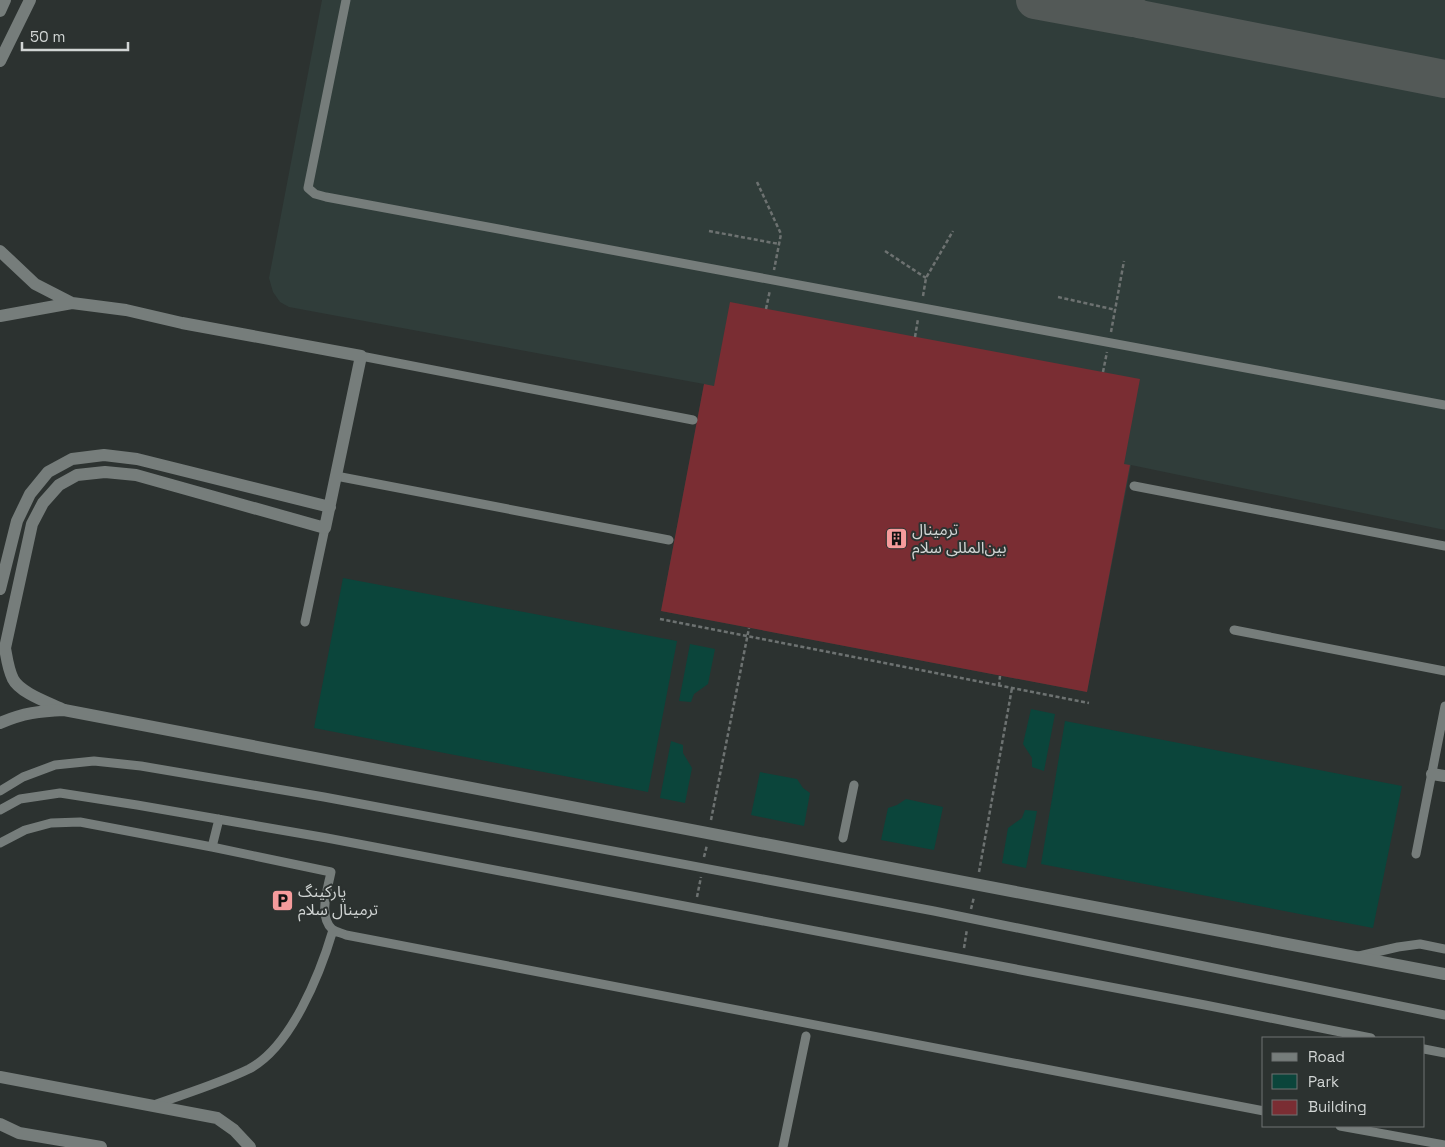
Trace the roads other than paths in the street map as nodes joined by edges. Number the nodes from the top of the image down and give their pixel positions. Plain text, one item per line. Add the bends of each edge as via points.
1 (5, 0) edge
2 (30, 0) edge
3 (346, 0) edge
4 (0, 11) edge
5 (0, 61) edge
6 (0, 252) edge
7 (72, 303) junction
8 (0, 316) edge
9 (361, 356) junction
10 (1445, 405) edge
11 (693, 420) dead end
12 (336, 476) junction
13 (1134, 486) dead end
14 (330, 507) junction
15 (325, 528) junction
16 (670, 540) dead end
17 (1445, 546) edge
18 (0, 589) edge
19 (305, 622) dead end
20 (1234, 630) dead end
21 (1445, 671) edge
22 (1445, 706) edge
23 (64, 710) junction
24 (0, 723) edge
25 (1432, 774) junction
26 (1445, 776) edge
27 (854, 785) dead end
28 (0, 791) edge
29 (0, 810) edge
30 (218, 819) junction
31 (843, 838) dead end
32 (0, 843) edge
33 (212, 847) junction
34 (1416, 854) dead end
35 (333, 930) junction
36 (1445, 949) edge
37 (1354, 957) junction
38 (1445, 974) edge
39 (1445, 1015) edge
40 (806, 1036) dead end
41 (1364, 1037) edge
42 (1425, 1049) edge
43 (1445, 1053) edge
44 (0, 1077) edge
45 (151, 1106) junction
46 (1262, 1111) edge
47 (0, 1124) edge
48 (1345, 1127) edge
49 (1445, 1146) edge
50 (101, 1147) edge
51 (250, 1147) edge
52 (783, 1147) edge

1 - 4 street
2 - 5 street
3 - 10 lane via 308,188 315,194
6 - 7 street via 35,284
7 - 8 street
7 - 9 street via 126,310
9 - 11 lane
9 - 12 street
12 - 14 street
12 - 16 lane
13 - 17 lane
14 - 15 street
14 - 18 street via 137,459 104,455 72,459 48,472 30,494 17,521
15 - 19 lane
15 - 23 street via 136,475 105,472 77,475 59,486 43,503 32,524 6,648 14,681 30,694
20 - 21 lane
22 - 25 lane
23 - 24 street via 17,715
23 - 37 street
25 - 26 street
25 - 34 lane
27 - 31 lane
28 - 39 lane via 23,777 55,765 94,761 151,768 324,797 969,918
29 - 30 lane via 20,799 60,793
30 - 33 lane
30 - 41 lane
32 - 33 lane via 25,830 51,823 80,822
33 - 35 lane via 331,872 325,907 326,921
35 - 45 lane via 325,957 297,1015 267,1056 225,1079
35 - 46 lane
36 - 37 lane via 1420,944
37 - 38 street
40 - 52 lane
42 - 43 lane
44 - 45 street
45 - 51 street via 217,1118
47 - 50 street via 19,1132
48 - 49 lane

